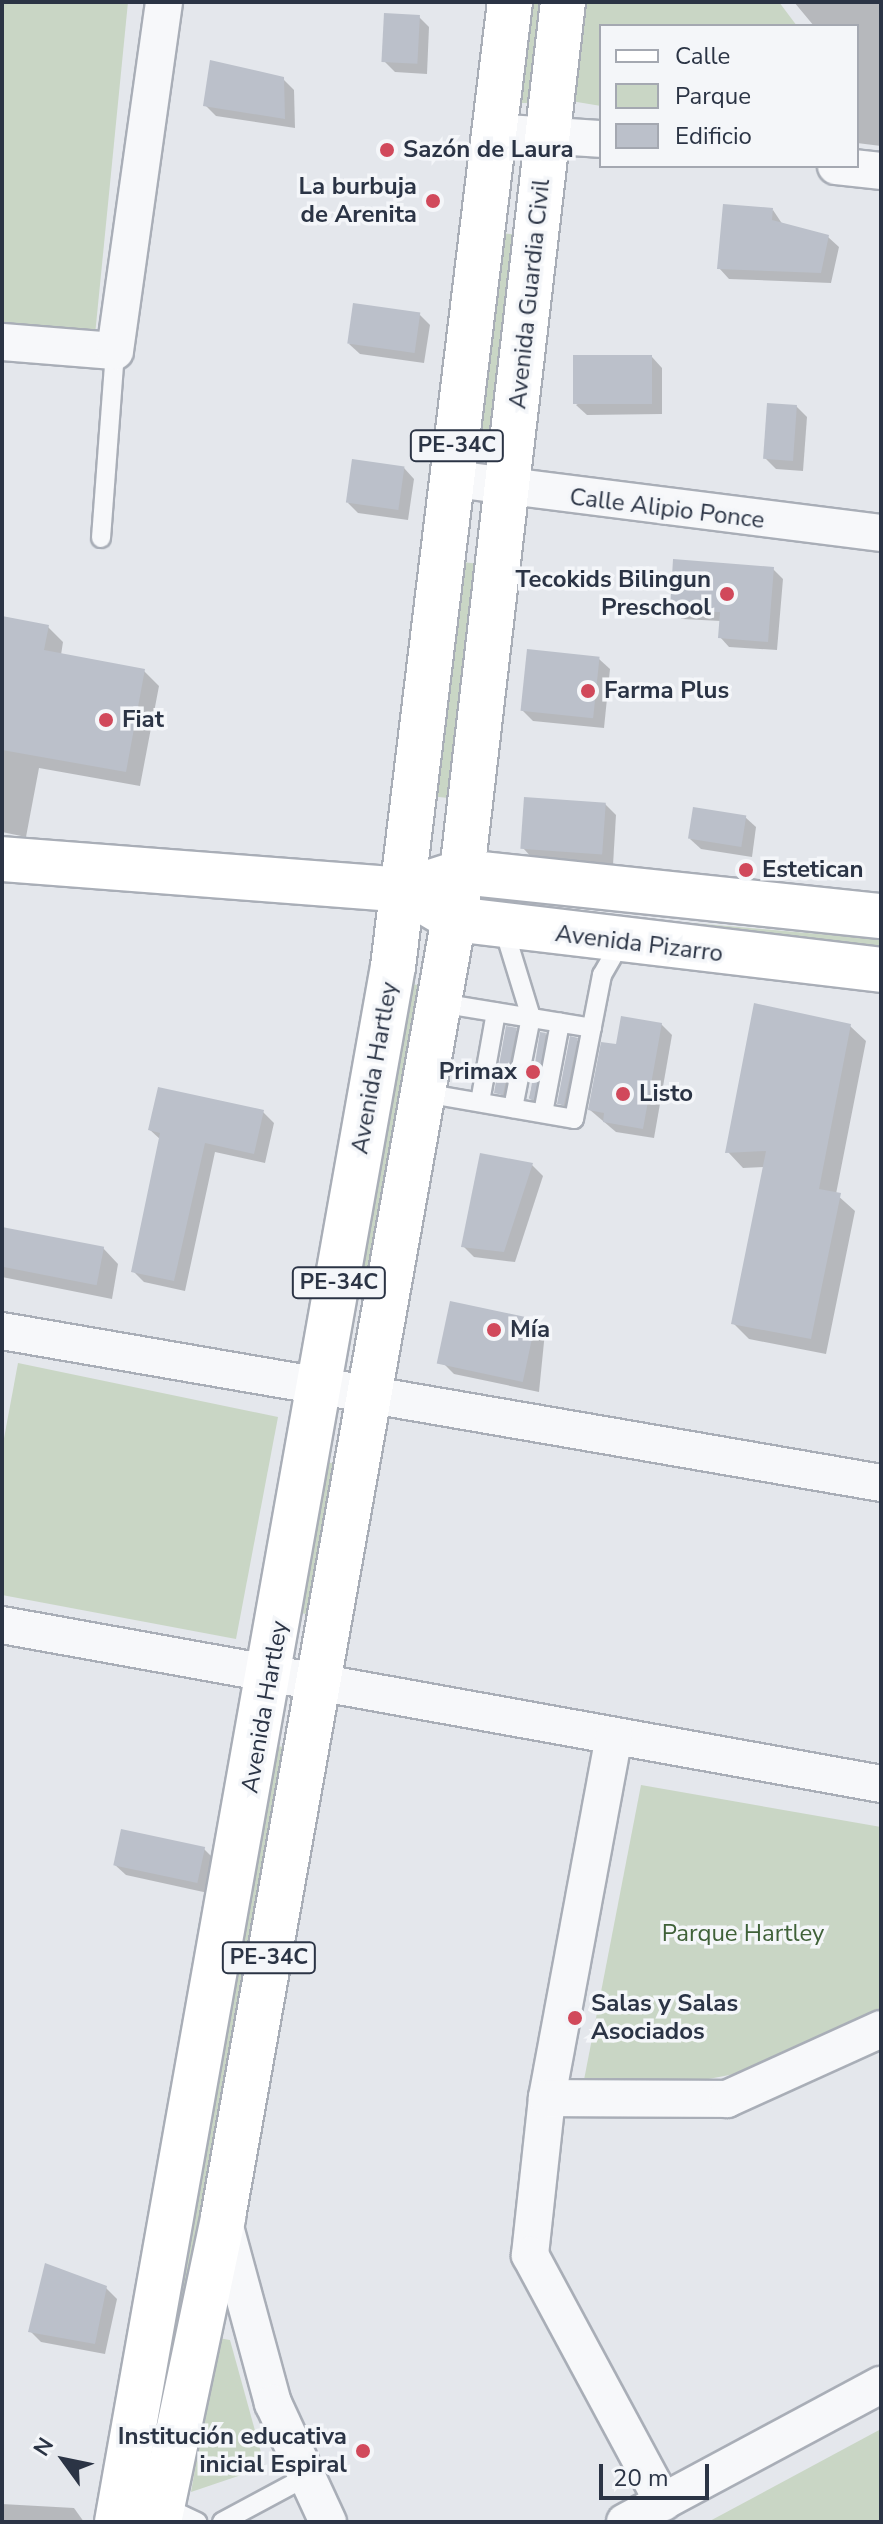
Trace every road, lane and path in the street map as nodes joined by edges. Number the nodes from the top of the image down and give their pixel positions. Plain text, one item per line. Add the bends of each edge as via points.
1 (164, 2) edge
2 (510, 2) edge
3 (563, 2) edge
4 (493, 132) junction
5 (548, 134) junction
6 (599, 139) edge
7 (854, 168) edge
8 (881, 171) edge
9 (2, 342) edge
10 (115, 351) junction
11 (454, 479) junction
12 (510, 491) junction
13 (881, 533) edge
14 (101, 538) dead end
15 (2, 859) edge
16 (462, 872) junction
17 (405, 890) junction
18 (881, 916) edge
19 (454, 919) junction
20 (503, 926) junction
21 (620, 944) junction
22 (881, 970) edge
23 (440, 1003) junction
24 (496, 1012) junction
25 (531, 1017) junction
26 (560, 1023) junction
27 (592, 1028) junction
28 (424, 1093) junction
29 (480, 1102) junction
30 (513, 1108) junction
31 (543, 1113) junction
32 (2, 1331) edge
33 (322, 1384) junction
34 (368, 1392) junction
35 (881, 1483) edge
36 (2, 1625) edge
37 (270, 1675) junction
38 (318, 1686) junction
39 (614, 1736) junction
40 (881, 1784) edge
41 (881, 2029) edge
42 (547, 2098) junction
43 (223, 2217) junction
44 (881, 2385) edge
45 (304, 2478) junction
46 (663, 2502) junction
47 (173, 2517) edge
48 (117, 2522) edge
49 (222, 2522) edge
50 (328, 2522) edge
51 (625, 2522) edge

1 - 10 street
2 - 4 main road, PE-34C
3 - 5 main road, Avenida Guardia Civil / PE-34C
4 - 5 street
4 - 11 main road, PE-34C
5 - 6 street
5 - 12 main road, Avenida Guardia Civil / PE-34C
7 - 8 street
9 - 10 street
10 - 14 lane
11 - 12 street, Calle Alipio Ponce
11 - 17 main road, PE-34C
12 - 13 street, Calle Alipio Ponce
12 - 16 main road, Avenida Guardia Civil / PE-34C
15 - 17 main road, Avenida Pizarro
16 - 17 main road, Avenida Pizarro
16 - 18 main road, Avenida Pizarro
16 - 19 main road, Avenida Guardia Civil / PE-34C
17 - 19 main road, Avenida Pizarro
17 - 33 main road, Avenida Hartley / PE-34C
19 - 20 main road, Avenida Pizarro
19 - 23 main road, Avenida Hartley / PE-34C
20 - 21 main road, Avenida Pizarro
20 - 25 lane
21 - 22 main road, Avenida Pizarro
21 - 27 lane via 602,975
23 - 24 lane
23 - 28 main road, Avenida Hartley / PE-34C
24 - 25 lane
24 - 29 lane
25 - 26 lane
25 - 30 lane
26 - 27 lane
26 - 31 lane
27 - 31 lane via 574,1119
28 - 29 lane
28 - 34 main road, Avenida Hartley / PE-34C
29 - 30 lane
30 - 31 lane
32 - 33 street
33 - 34 street
33 - 37 main road, Avenida Hartley / PE-34C
34 - 35 street
34 - 38 main road, Avenida Hartley / PE-34C
36 - 37 street
37 - 38 street
37 - 48 main road, Avenida Hartley / PE-34C
38 - 39 street
38 - 43 main road, Avenida Hartley / PE-34C
39 - 40 street
39 - 42 street
41 - 42 street via 727,2099
42 - 46 street via 530,2255
43 - 45 street via 247,2327
43 - 47 main road, Avenida Hartley / PE-34C
44 - 46 street
45 - 49 lane
45 - 50 street
46 - 51 street

